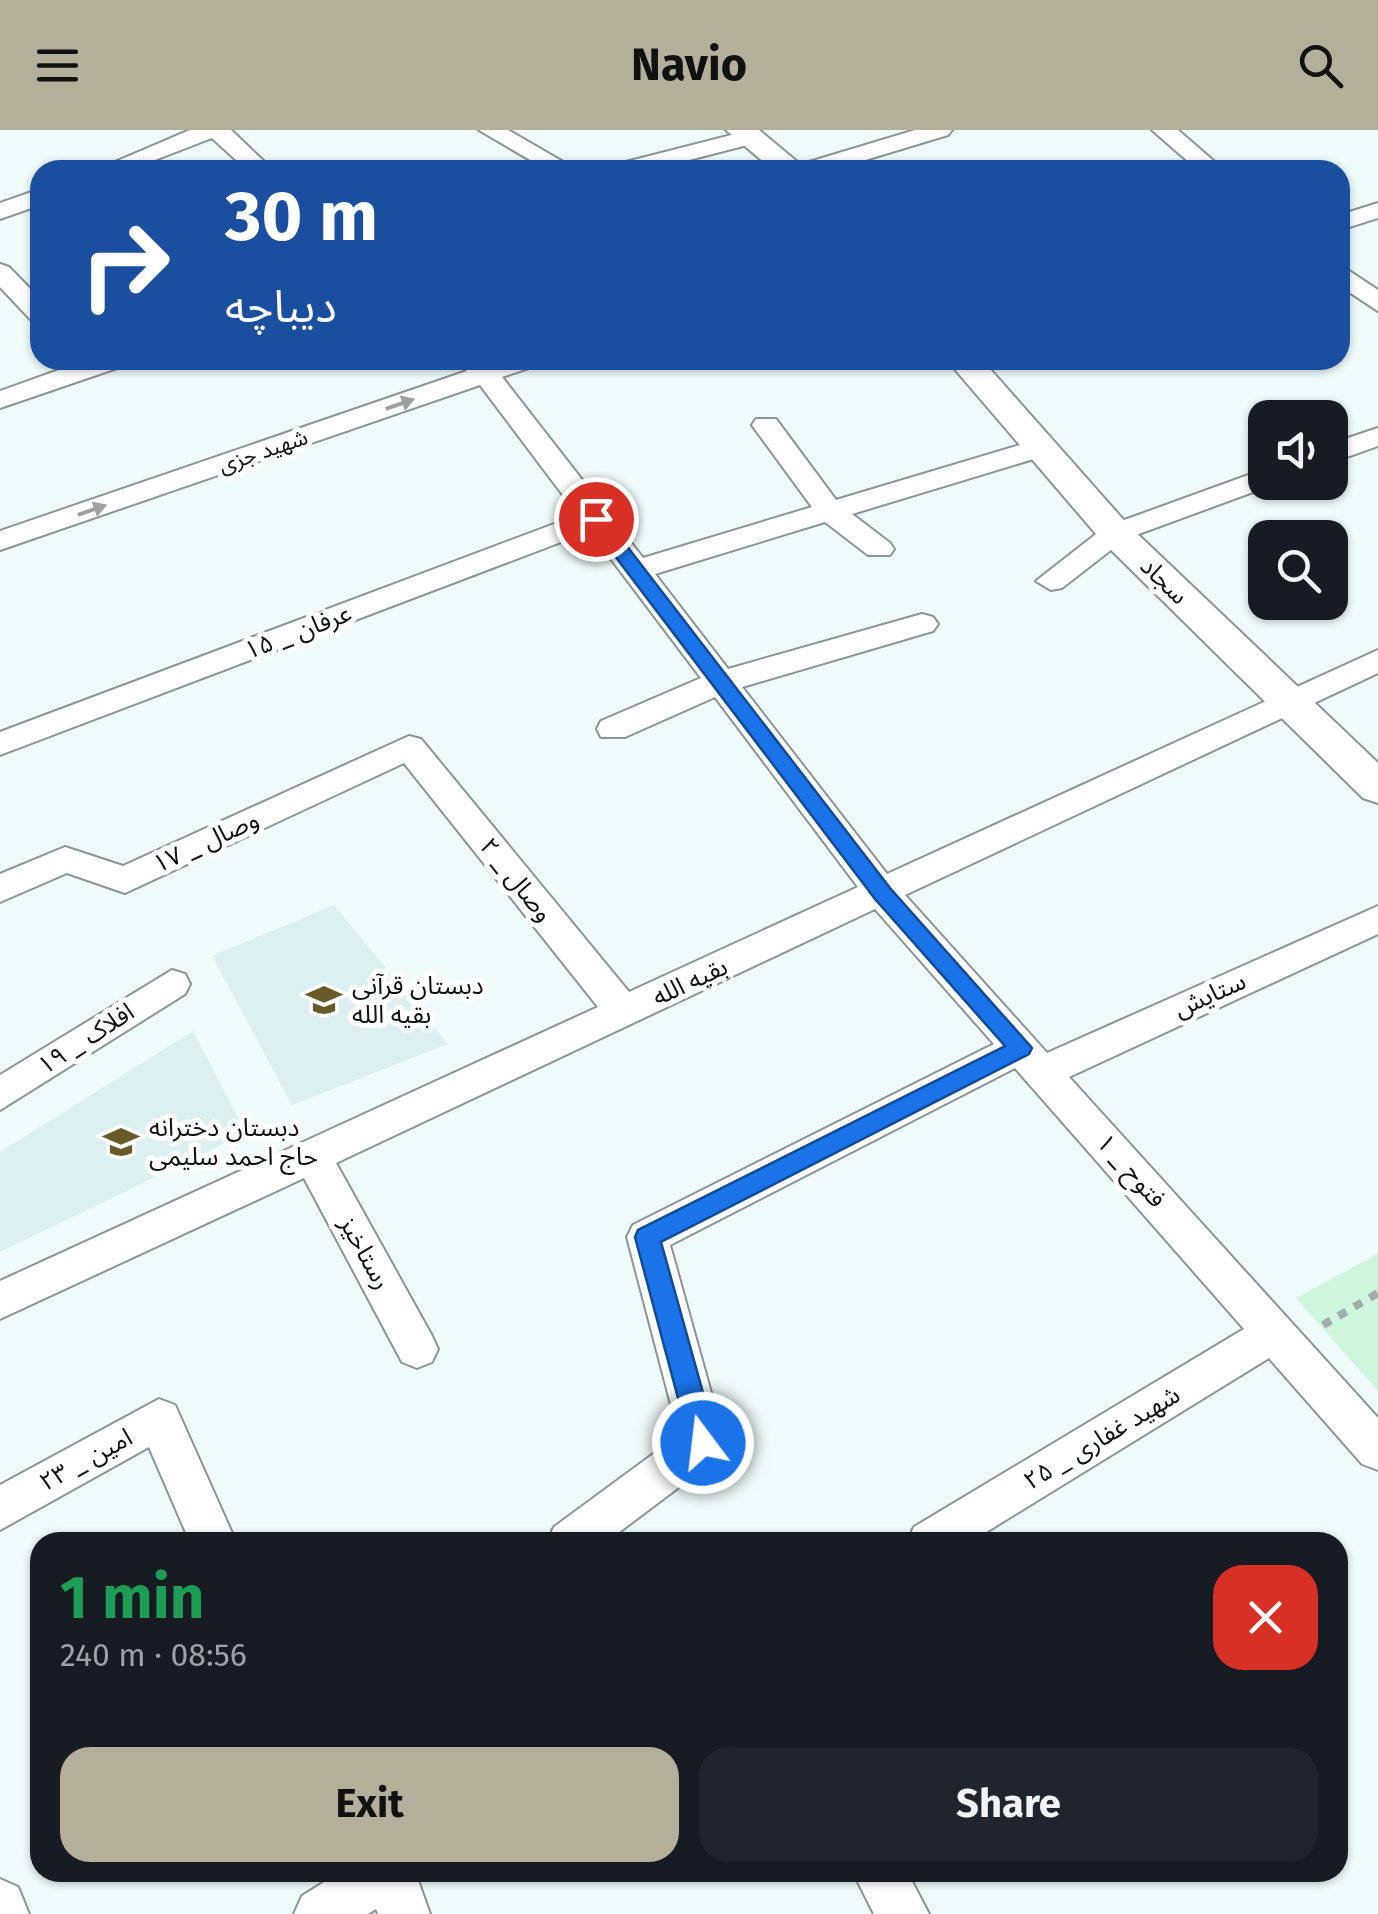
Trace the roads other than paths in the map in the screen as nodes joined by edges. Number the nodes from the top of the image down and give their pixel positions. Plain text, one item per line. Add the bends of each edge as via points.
1 (214, 130) edge
2 (491, 130) edge
3 (940, 130) edge
4 (1164, 130) edge
5 (746, 134) edge
6 (134, 160) edge
7 (249, 160) edge
8 (546, 160) edge
9 (656, 160) edge
10 (779, 160) edge
11 (840, 160) edge
12 (1200, 160) edge
13 (30, 200) edge
14 (1378, 210) edge
15 (0, 212) edge
16 (1350, 220) edge
17 (1350, 282) edge
18 (5, 284) edge
19 (1378, 303) edge
20 (30, 305) edge
21 (86, 370) edge
22 (470, 370) edge
23 (480, 370) edge
24 (973, 370) edge
25 (0, 400) edge
26 (766, 425) dead end
27 (1378, 436) edge
28 (1348, 447) edge
29 (1040, 448) junction
30 (1248, 484) edge
31 (829, 512) junction
32 (596, 519) junction
33 (1115, 533) junction
34 (0, 541) edge
35 (879, 549) dead end
36 (636, 570) junction
37 (1051, 580) dead end
38 (922, 624) dead end
39 (1378, 660) edge
40 (721, 682) junction
41 (1292, 703) junction
42 (613, 730) dead end
43 (0, 744) edge
44 (409, 747) joint
45 (1378, 788) edge
46 (0, 889) edge
47 (882, 893) junction
48 (1378, 919) edge
49 (172, 984) dead end
50 (624, 1013) junction
51 (1031, 1060) junction
52 (0, 1095) edge
53 (312, 1156) junction
54 (0, 1301) edge
55 (1274, 1333) junction
56 (418, 1348) dead end
57 (1378, 1450) edge
58 (0, 1508) edge
59 (210, 1532) edge
60 (583, 1532) edge
61 (946, 1532) edge
62 (373, 1882) edge
63 (393, 1882) edge
64 (884, 1882) edge
65 (0, 1906) edge
66 (4, 1914) edge
67 (320, 1914) edge
68 (404, 1914) edge
69 (903, 1914) edge

1 - 6 street
1 - 7 street
2 - 8 street
3 - 11 street
4 - 12 street
5 - 9 street
5 - 10 street
13 - 15 street
14 - 16 street
17 - 19 street
18 - 20 street
21 - 25 street
34 -> 22 street, شهید جزی
23 - 32 street, فتوح _ ۱
24 - 29 street, سجاد
26 - 31 street
27 - 28 street
29 - 31 street
29 - 33 street, سجاد
30 - 33 street
31 - 35 street
31 - 36 street
32 - 36 street, فتوح _ ۱
32 - 43 street, عرفان _ ۱۵
33 - 37 street
33 - 41 street, سجاد
36 - 40 street, فتوح _ ۱
38 - 40 street
39 - 41 street, بقیه الله
40 - 42 street
40 - 47 street, فتوح _ ۱
41 - 45 street, سجاد
41 - 47 street, بقیه الله
44 - 46 street, وصال _ ۱۷ via 125,880 65,860
44 - 50 street, وصال _ ۲
47 - 50 street, بقیه الله
47 - 51 street, فتوح _ ۱
48 - 51 street, ستایش
49 - 52 street, افلاک _ ۱۹
50 - 53 street, بقیه الله
51 - 55 street, فتوح _ ۱
51 - 60 street, ستایش via 647,1237 703,1443
53 - 54 street, بقیه الله
53 - 56 street, رستاخیز
55 - 57 street, فتوح _ ۱
55 - 61 street, شهید غفاری _ ۲۵
58 - 59 street, امین _ ۲۳ via 159,1419
62 - 67 street
63 - 68 street
64 - 69 street
65 - 66 street

